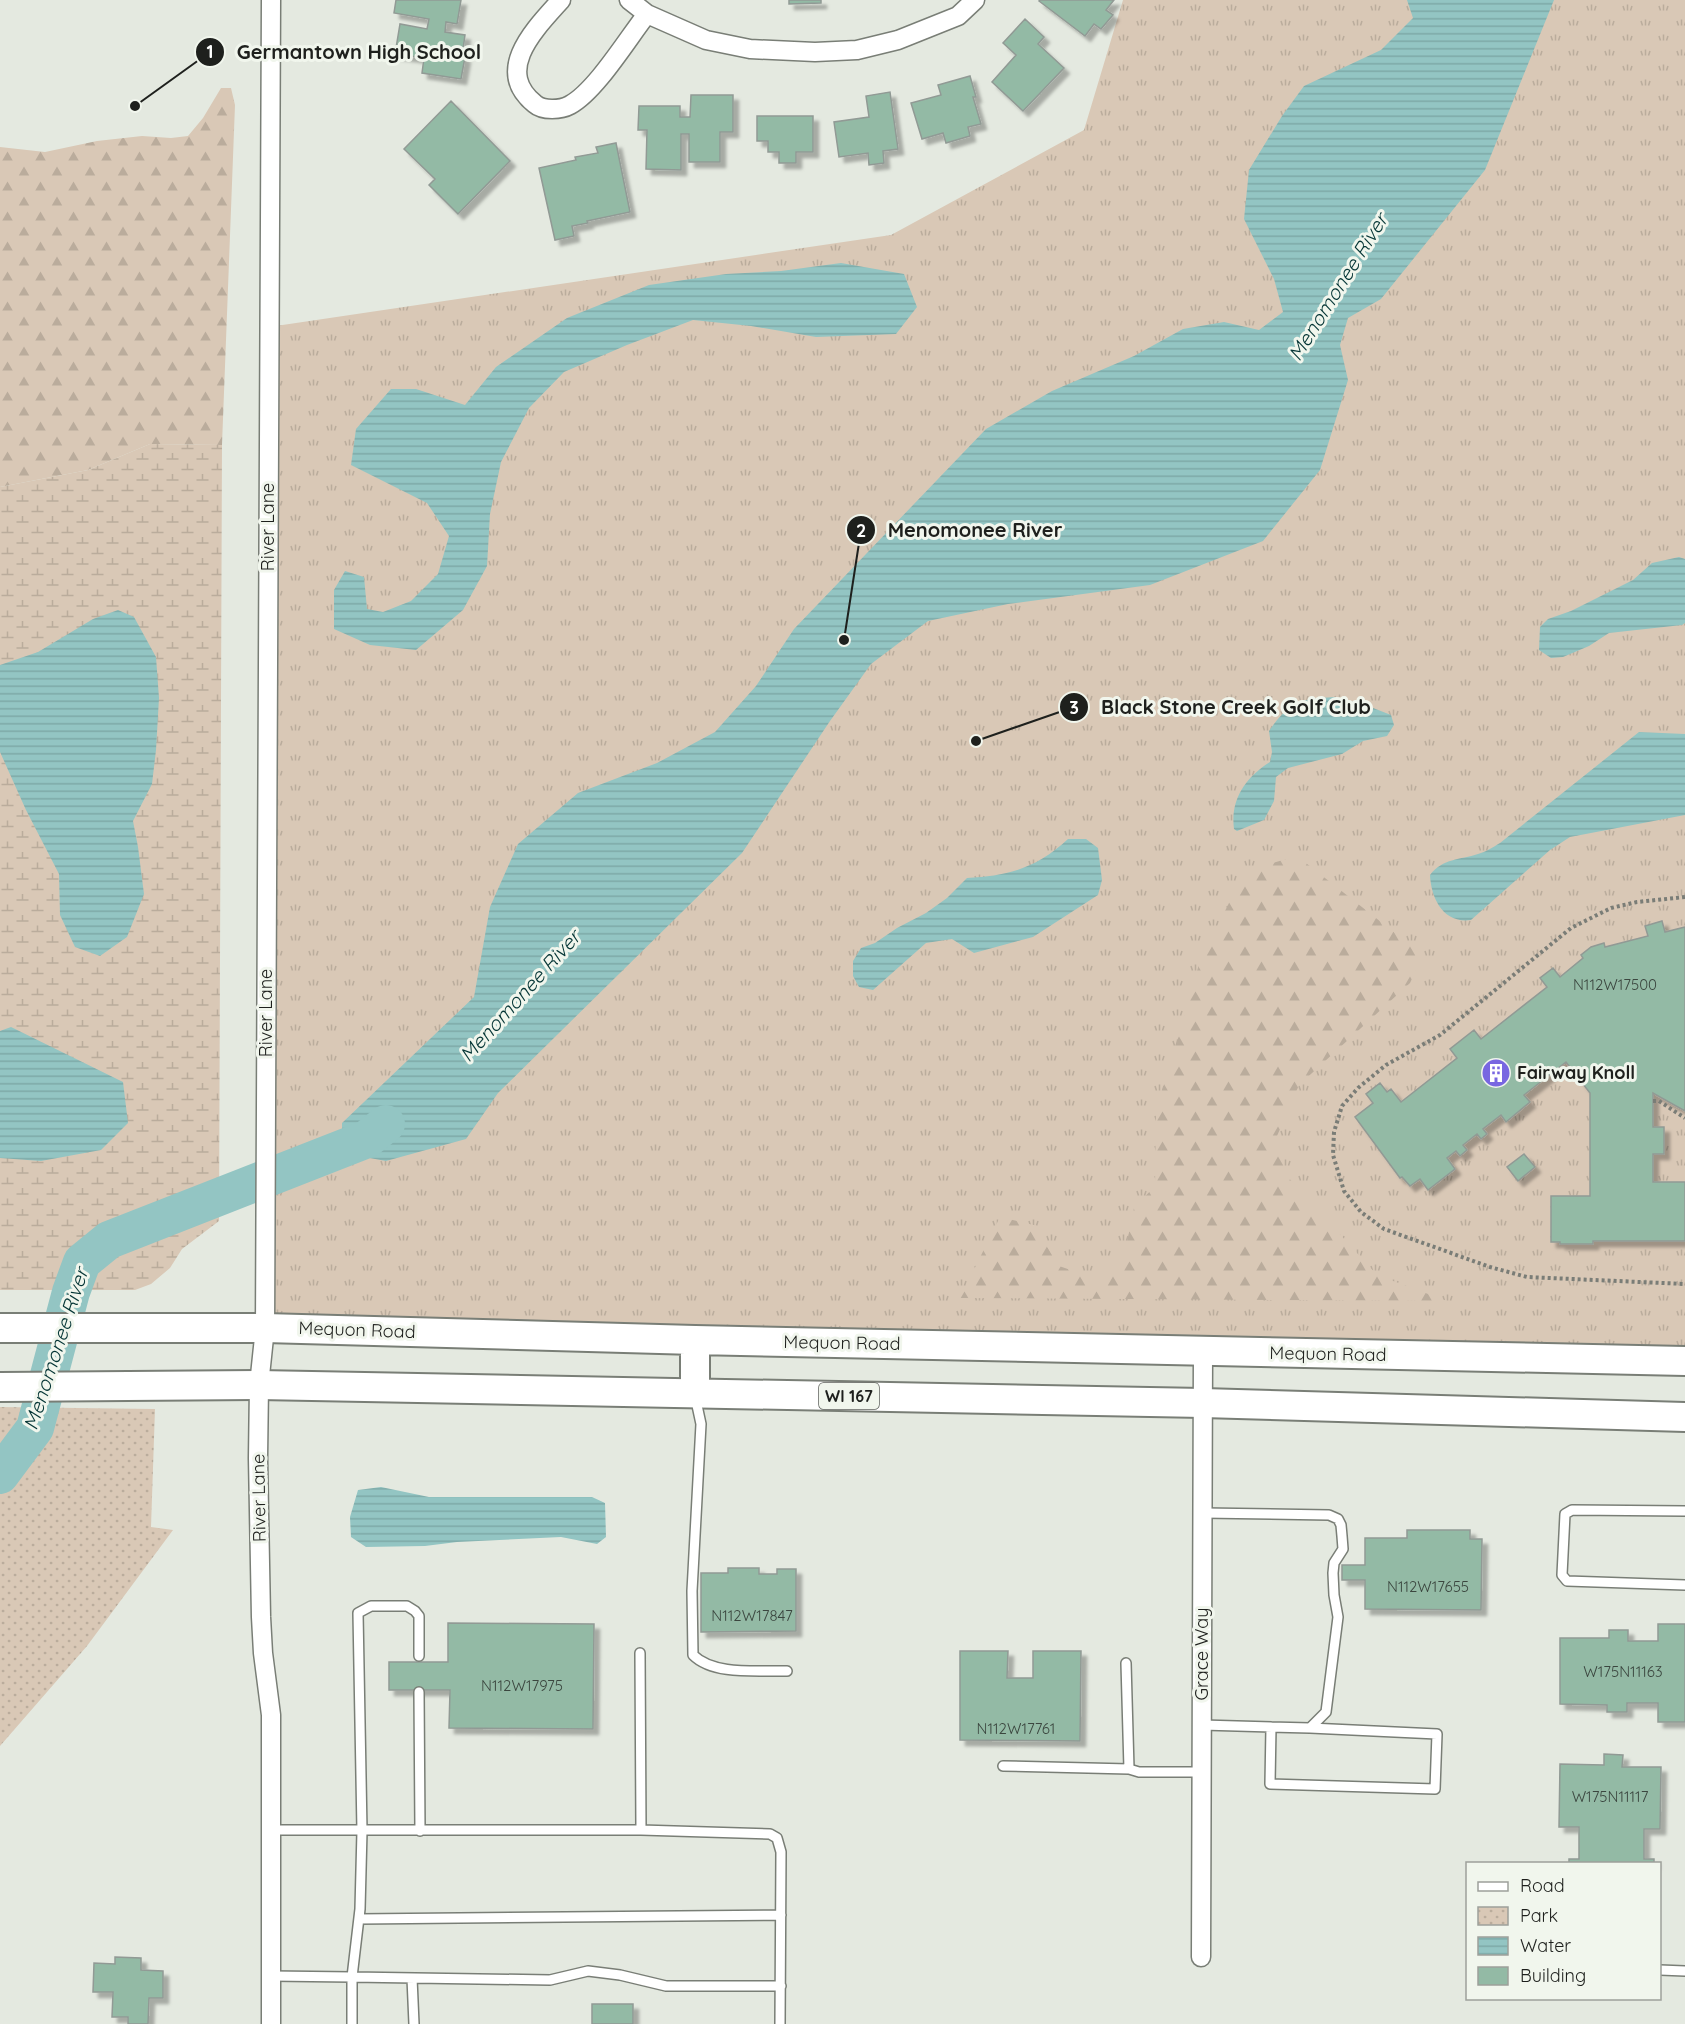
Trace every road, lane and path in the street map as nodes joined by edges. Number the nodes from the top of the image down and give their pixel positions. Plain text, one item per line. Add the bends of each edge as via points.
1 (271, 0) edge
2 (561, 0) edge
3 (629, 0) edge
4 (975, 0) edge
5 (647, 14) junction
6 (1685, 897) edge
7 (1653, 1101) dead end
8 (1685, 1118) edge
9 (1685, 1284) edge
10 (0, 1328) edge
11 (265, 1328) junction
12 (695, 1340) junction
13 (1203, 1351) junction
14 (1685, 1361) edge
15 (259, 1385) junction
16 (13, 1387) edge
17 (695, 1393) junction
18 (1203, 1403) junction
19 (1685, 1417) edge
20 (1685, 1511) edge
21 (1203, 1513) junction
22 (1685, 1585) edge
23 (640, 1653) dead end
24 (419, 1656) dead end
25 (1126, 1663) dead end
26 (787, 1671) dead end
27 (419, 1692) dead end
28 (1202, 1725) junction
29 (1271, 1727) junction
30 (1310, 1728) junction
31 (1003, 1766) dead end
32 (1129, 1769) junction
33 (1202, 1772) junction
34 (271, 1830) junction
35 (641, 1830) junction
36 (362, 1831) junction
37 (420, 1831) junction
38 (781, 1915) junction
39 (358, 1919) junction
40 (1201, 1958) dead end
41 (1661, 1970) edge
42 (1685, 1971) edge
43 (271, 1976) junction
44 (352, 1977) junction
45 (412, 1978) junction
46 (781, 1986) junction
47 (271, 2024) edge
48 (352, 2024) edge
49 (414, 2024) edge
50 (780, 2024) edge

1 - 11 street, River Lane
2 - 5 street via 533,31 521,53 517,76 522,92 538,107 568,107 587,94
3 - 5 street
4 - 5 street via 958,16 898,40 857,50 815,52 750,49 706,40
6 - 9 path via 1611,908 1571,928 1440,1035 1386,1065 1358,1088 1342,1107 1334,1132 1333,1155 1344,1191 1361,1212 1383,1229 1527,1277
7 - 8 path
10 - 11 main road, Mequon Road
11 - 12 main road, Mequon Road
11 - 15 street, River Lane
12 - 13 main road, Mequon Road
12 - 17 main road
13 - 14 main road, Mequon Road
13 - 18 street, Grace Way
15 - 16 main road, WI 167
15 - 17 main road, WI 167
15 - 34 street, River Lane via 261,1617 271,1715
17 - 18 main road, WI 167
17 - 26 lane via 701,1424 692,1591 693,1655 716,1669
18 - 19 main road, WI 167
18 - 21 street, Grace Way
20 - 22 lane via 1572,1510 1565,1514 1562,1575 1567,1581
21 - 28 street, Grace Way
21 - 30 lane via 1338,1518 1343,1549 1334,1573 1338,1617 1328,1702 1326,1712
23 - 35 lane
24 - 36 lane via 415,1611 407,1606 370,1606 358,1613
25 - 32 lane
27 - 37 lane
28 - 29 lane
28 - 33 street, Grace Way
29 - 30 lane
29 - 30 lane via 1270,1784 1435,1790 1437,1734
31 - 32 lane
32 - 33 lane
33 - 40 street, Grace Way
34 - 36 lane
34 - 43 street, River Lane
35 - 37 lane
35 - 38 lane via 770,1834 777,1838 781,1852
36 - 37 lane
36 - 39 lane
38 - 39 lane
38 - 46 lane
39 - 44 lane
41 - 42 lane
43 - 44 lane
43 - 47 street, River Lane
44 - 45 lane
44 - 48 lane
45 - 46 lane via 550,1980 588,1971 666,1986
45 - 49 lane
46 - 50 lane

